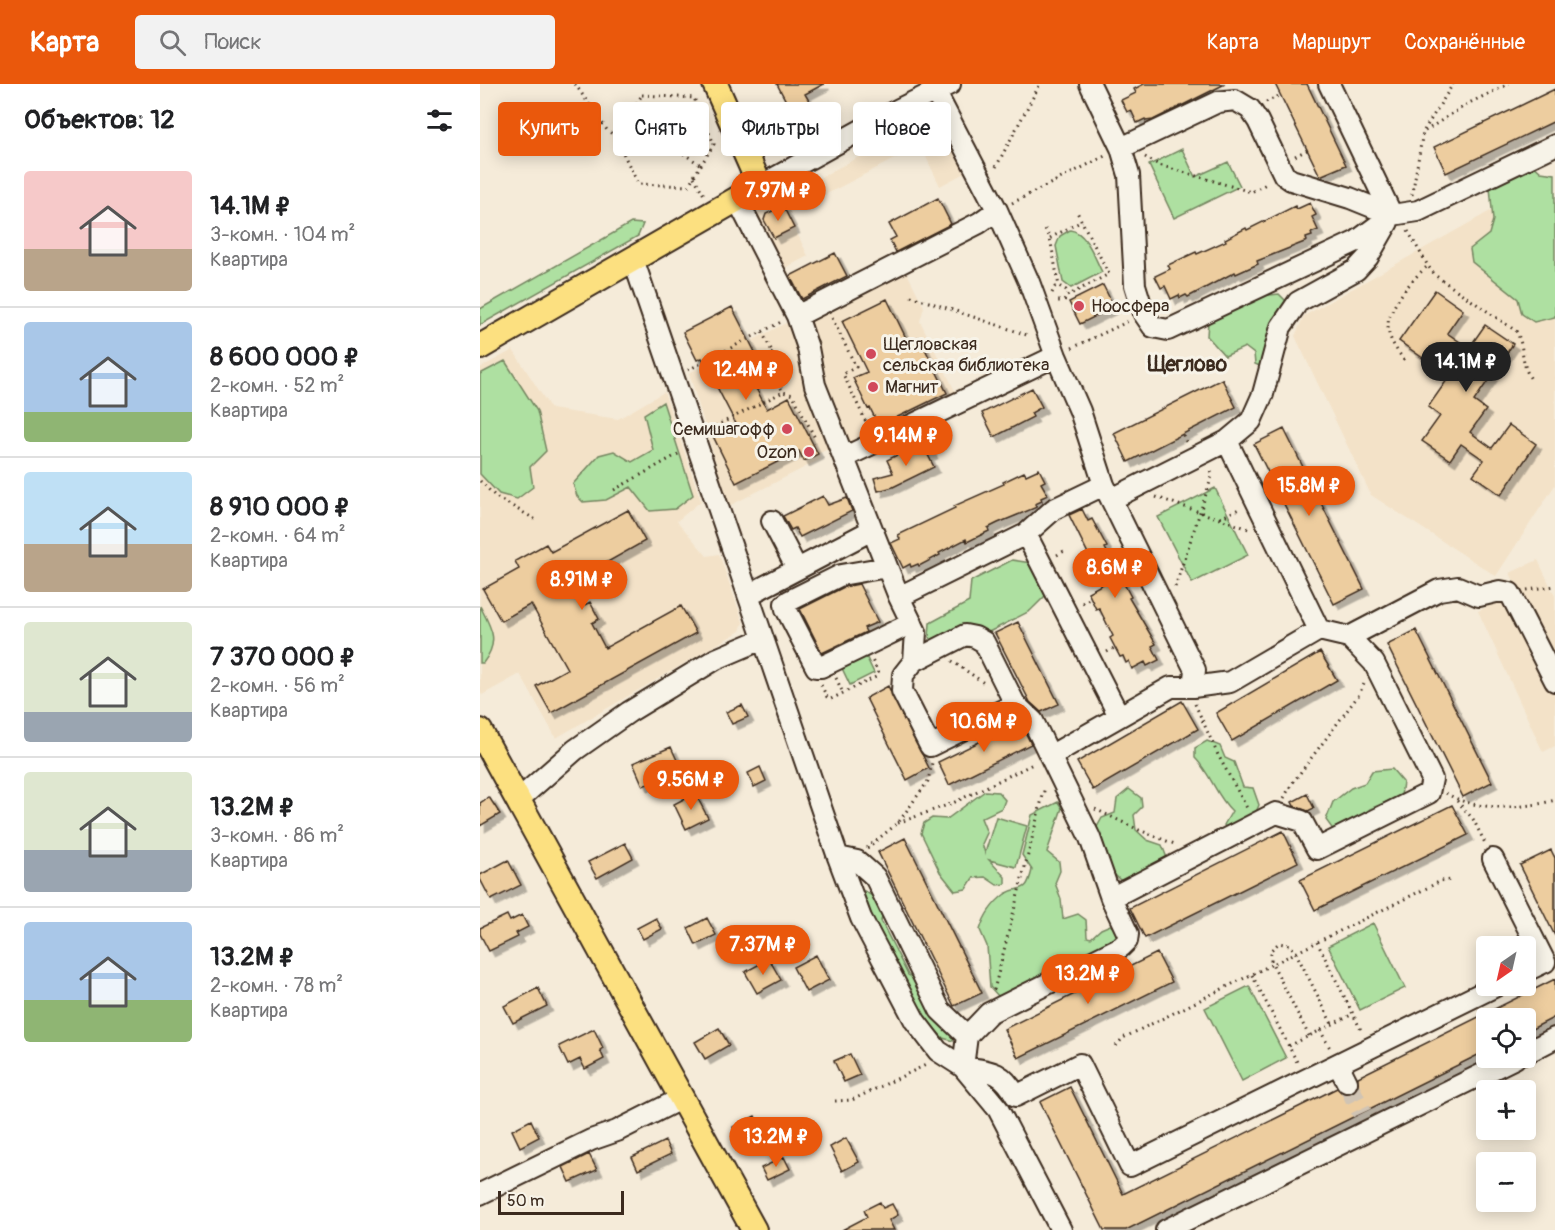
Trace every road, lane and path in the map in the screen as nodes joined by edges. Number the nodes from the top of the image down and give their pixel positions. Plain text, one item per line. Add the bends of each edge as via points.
1 (575, 84) edge
2 (715, 84) edge
3 (1040, 84) edge
4 (1090, 84) edge
5 (1329, 84) edge
6 (1453, 84) edge
7 (1509, 84) edge
8 (943, 88) edge
9 (637, 102) edge
10 (696, 102) edge
11 (709, 132) edge
12 (1423, 132) junction
13 (613, 134) edge
14 (1555, 145) edge
15 (1123, 147) junction
16 (709, 152) edge
17 (625, 156) edge
18 (687, 156) edge
19 (707, 156) edge
20 (701, 165) junction
21 (1284, 175) junction
22 (694, 177) junction
23 (760, 186) junction
24 (985, 188) junction
25 (706, 199) dead end
26 (737, 199) junction
27 (1410, 203) dead end
28 (997, 210) junction
29 (1077, 212) dead end
30 (1398, 219) junction
31 (1082, 221) junction
32 (1045, 229) dead end
33 (1050, 238) junction
34 (633, 259) junction
35 (1428, 266) junction
36 (1059, 286) junction
37 (911, 296) dead end
38 (1067, 296) junction
39 (1144, 314) junction
40 (797, 316) junction
41 (831, 316) dead end
42 (762, 332) junction
43 (480, 347) edge
44 (1054, 350) junction
45 (1404, 360) dead end
46 (674, 377) junction
47 (1532, 379) dead end
48 (783, 392) junction
49 (708, 430) dead end
50 (835, 434) junction
51 (1227, 441) junction
52 (876, 442) junction
53 (684, 451) dead end
54 (1206, 451) junction
55 (845, 457) junction
56 (480, 481) edge
57 (1132, 489) junction
58 (614, 490) dead end
59 (1108, 492) junction
60 (1256, 501) junction
61 (1200, 512) junction
62 (1218, 518) junction
63 (538, 521) dead end
64 (772, 521) dead end
65 (1270, 529) junction
66 (872, 530) junction
67 (1026, 534) junction
68 (887, 567) junction
69 (797, 570) junction
70 (1555, 586) edge
71 (1510, 593) junction
72 (748, 595) junction
73 (899, 597) junction
74 (1167, 612) junction
75 (912, 623) junction
76 (1319, 630) junction
77 (1348, 637) junction
78 (763, 639) junction
79 (865, 645) junction
80 (935, 650) junction
81 (914, 661) junction
82 (1374, 663) junction
83 (816, 667) junction
84 (1555, 681) edge
85 (989, 686) dead end
86 (1193, 687) junction
87 (1016, 704) junction
88 (1119, 716) junction
89 (480, 731) edge
90 (1050, 756) junction
91 (932, 758) dead end
92 (1446, 793) dead end
93 (1070, 796) junction
94 (1456, 799) junction
95 (518, 800) junction
96 (1553, 801) edge
97 (1555, 807) edge
98 (1276, 813) junction
99 (898, 823) junction
100 (1255, 824) junction
101 (1484, 841) dead end
102 (1198, 853) junction
103 (847, 859) junction
104 (1493, 859) dead end
105 (1453, 880) dead end
106 (1111, 898) junction
107 (1532, 936) edge
108 (1317, 942) junction
109 (1536, 944) edge
110 (1296, 953) junction
111 (1272, 965) junction
112 (1536, 966) edge
113 (1252, 975) junction
114 (1476, 996) edge
115 (989, 1012) junction
116 (1353, 1014) junction
117 (1332, 1024) junction
118 (967, 1036) junction
119 (1308, 1036) junction
120 (1555, 1038) edge
121 (1116, 1046) dead end
122 (1289, 1046) junction
123 (1370, 1048) junction
124 (1536, 1048) edge
125 (938, 1051) junction
126 (1338, 1064) junction
127 (963, 1066) junction
128 (1491, 1068) edge
129 (1306, 1080) junction
130 (1347, 1082) tunnel mouth
131 (682, 1098) junction
132 (835, 1101) dead end
133 (480, 1194) edge
134 (754, 1230) edge
135 (1061, 1230) edge
136 (1166, 1230) edge

1 - 13 path
2 - 23 main road
3 - 24 path
4 - 15 street
5 - 30 street
6 - 12 path
7 - 12 path
8 - 23 street
8 - 24 street
9 - 10 path via 642,95 694,98
11 - 16 path via 714,144
12 - 27 path
14 - 30 street
15 - 21 path via 1160,165 1251,192
15 - 21 street via 1218,102 1235,100 1250,109 1258,121
15 - 28 path
15 - 39 street via 1129,176 1135,285
17 - 22 path via 638,184 688,186
18 - 20 path
19 - 20 path
20 - 22 path
21 - 30 street
22 - 25 path
23 - 26 main road
24 - 28 street
26 - 34 main road
26 - 40 street
28 - 40 street via 979,223
28 - 44 street
29 - 31 path
30 - 35 path
30 - 39 street via 1168,330 1153,327
30 - 51 street via 1356,270 1298,302 1281,327 1263,394 1251,421
31 - 33 path
31 - 38 path via 1109,274
32 - 33 path
33 - 36 path
34 - 43 main road
34 - 46 street
35 - 45 path via 1417,274 1393,308 1388,324 1392,343
35 - 47 path via 1436,276 1516,331 1525,370
36 - 38 path
36 - 38 path via 1053,290 1053,298 1060,302
37 - 44 path
39 - 44 path
40 - 42 path
40 - 50 street via 815,385
41 - 52 path via 856,367 843,374
42 - 46 path
42 - 48 path via 773,353 766,357
44 - 52 street
44 - 59 street
46 - 72 street
48 - 49 path
48 - 50 path via 793,395 817,443
50 - 55 street
51 - 54 street
51 - 60 street
52 - 55 street
53 - 58 path
54 - 57 street
54 - 61 path via 1212,476
55 - 66 street
56 - 63 path via 496,497
57 - 59 street
57 - 61 path
59 - 67 street via 1054,509
59 - 74 street
60 - 62 path
60 - 65 street
61 - 62 path
61 - 74 path
62 - 65 path via 1255,531
64 - 69 street
65 - 76 street
66 - 68 street
66 - 69 street
67 - 73 street
67 - 88 street
68 - 73 street
68 - 83 street via 841,575 785,604
69 - 72 street
70 - 71 path
71 - 77 street via 1479,596 1458,587 1439,590
71 - 84 street
72 - 78 street
73 - 75 street
74 - 86 street via 1195,670
75 - 79 street
75 - 81 street via 916,632
76 - 77 street
76 - 86 street via 1230,682
77 - 82 street
78 - 95 street via 716,659 629,712 574,750
78 - 103 street
79 - 83 street
79 - 83 path via 878,672 876,677 831,699 815,673
80 - 81 street
80 - 85 path
80 - 87 street via 965,635 984,642
81 - 87 street via 903,675 902,692 930,746
82 - 98 path via 1358,696 1291,785
82 - 98 street via 1432,779 1429,793 1317,849 1302,821
86 - 88 street via 1171,687
86 - 100 path via 1195,704 1218,755
87 - 90 street via 1033,722
88 - 90 street
89 - 95 main road
90 - 93 street
90 - 99 path via 953,803
90 - 115 path
91 - 99 path via 928,781
92 - 94 path
93 - 102 path
93 - 106 street
94 - 96 path via 1501,808
94 - 101 path via 1473,819
95 - 131 main road
96 - 97 path
98 - 100 street
99 - 103 path
100 - 102 street
102 - 106 street
103 - 118 street via 875,877 940,1010
103 - 125 street via 861,918 915,1021
104 - 107 street
105 - 108 path via 1441,881
106 - 115 street via 1128,934 1121,947
108 - 110 path
108 - 116 path
109 - 112 street via 1545,962
110 - 111 path
110 - 111 path via 1285,943 1274,946 1269,956
110 - 117 path
111 - 113 path
111 - 119 path
113 - 121 path via 1123,1038
113 - 122 path
114 - 123 street
115 - 118 street
116 - 117 path
116 - 123 path
117 - 119 path
118 - 127 street
119 - 122 path
120 - 124 street
122 - 129 path
123 - 126 street
125 - 127 street
125 - 132 path via 925,1067 852,1100
126 - 129 street
126 - 130 street
127 - 129 street via 994,1072 1007,1081 1016,1096 1080,1064 1130,1166
127 - 135 street via 998,1109
128 - 136 street via 1366,1120
131 - 133 street
131 - 134 main road

